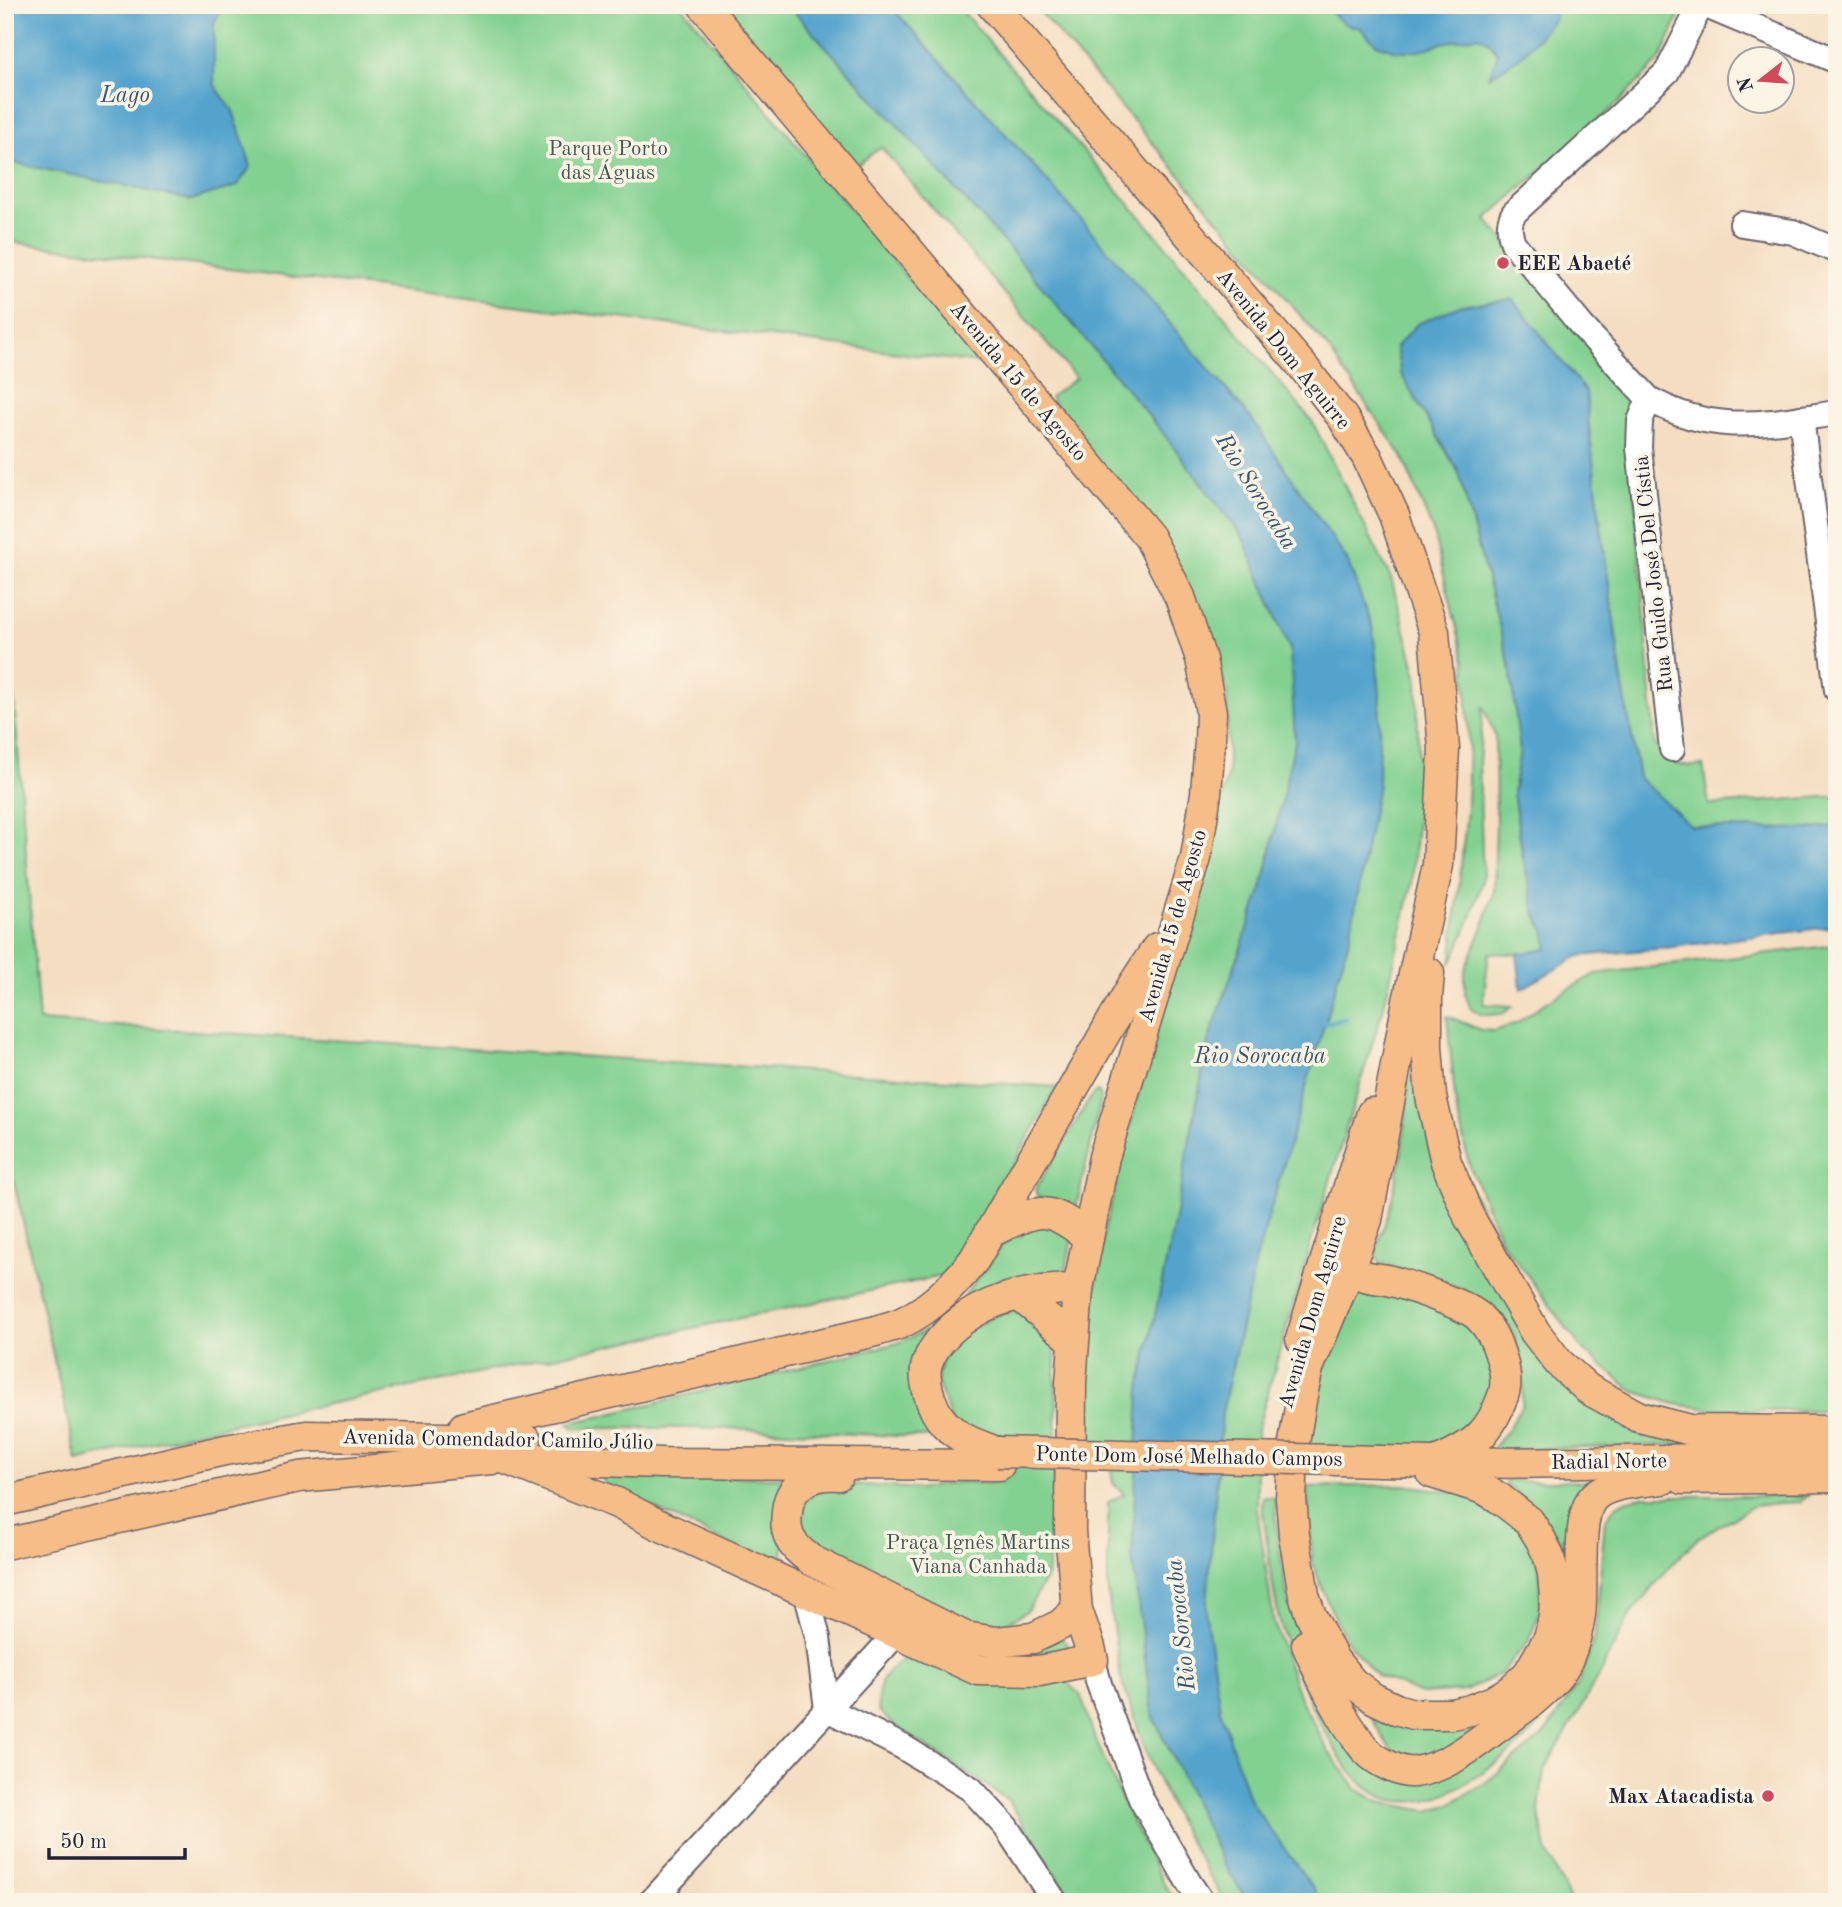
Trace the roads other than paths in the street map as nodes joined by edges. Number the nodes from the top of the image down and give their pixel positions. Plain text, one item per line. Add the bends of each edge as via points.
1 (703, 5) edge
2 (992, 5) edge
3 (1703, 5) edge
4 (1837, 61) edge
5 (1742, 224) dead end
6 (1837, 251) edge
7 (1649, 399) junction
8 (1837, 413) edge
9 (1801, 418) junction
10 (1837, 690) edge
11 (1672, 750) dead end
12 (1438, 865) junction
13 (1179, 912) junction
14 (1407, 1006) junction
15 (1355, 1164) junction
16 (990, 1232) junction
17 (1088, 1237) junction
18 (1350, 1266) junction
19 (1392, 1281) junction
20 (1078, 1289) junction
21 (1020, 1296) junction
22 (1337, 1298) junction
23 (1073, 1340) junction
24 (1837, 1431) edge
25 (422, 1437) junction
26 (1837, 1451) edge
27 (503, 1458) junction
28 (998, 1458) junction
29 (959, 1465) junction
30 (1381, 1466) joint
31 (1433, 1468) junction
32 (1837, 1477) edge
33 (1663, 1479) junction
34 (5, 1501) edge
35 (5, 1544) edge
36 (806, 1591) junction
37 (1077, 1610) junction
38 (1050, 1630) junction
39 (897, 1633) junction
40 (1092, 1654) junction
41 (827, 1709) junction
42 (651, 1902) edge
43 (1055, 1902) edge
44 (1202, 1902) edge

1 - 13 main road, Avenida 15 de Agosto via 1149,537 1180,597 1201,659 1211,712 1196,858
2 - 12 main road, Avenida Dom Aguirre via 1304,368 1367,457 1394,515 1434,632 1444,749
3 - 4 street
3 - 7 street via 1667,72 1510,220 1513,243
5 - 6 street via 1793,232
7 - 9 street via 1714,423
7 - 11 street, Rua Guido José Del Cístia via 1640,421 1639,448
8 - 9 street
9 - 10 street
12 - 14 main road, Avenida Dom Aguirre
12 - 24 main road via 1427,998 1431,1097 1446,1162 1469,1217 1535,1332 1559,1363 1588,1389 1639,1417 1691,1430
13 - 16 main road
13 - 17 main road, Avenida 15 de Agosto via 1104,1157
14 - 15 main road, Avenida Dom Aguirre
14 - 18 main road, Avenida Dom Aguirre via 1367,1220
15 - 18 main road via 1345,1237
15 - 33 main road, Avenida Dom Aguirre via 1290,1378 1280,1427 1278,1508 1294,1615 1319,1672 1367,1752 1391,1768 1413,1773 1435,1767 1464,1752 1537,1697 1566,1662 1577,1634 1584,1531 1591,1501 1612,1486
16 - 17 main road via 1039,1212 1060,1216
16 - 25 main road via 952,1287 902,1323
17 - 20 main road, Avenida 15 de Agosto
18 - 19 main road via 1362,1276
18 - 22 main road, Avenida Dom Aguirre
19 - 22 main road via 1355,1285
19 - 31 main road via 1478,1315 1496,1339 1504,1367 1505,1392 1484,1434
20 - 21 main road
20 - 23 main road, Avenida 15 de Agosto
21 - 23 main road
21 - 28 main road via 969,1316 944,1336 926,1365 931,1402 944,1423
22 - 31 main road, Avenida Dom Aguirre via 1308,1368 1294,1443 1291,1498 1304,1595 1321,1637 1352,1682 1373,1698 1413,1714 1470,1710 1511,1690 1528,1674 1549,1638 1554,1617 1549,1557 1529,1521 1484,1489
23 - 37 main road, Avenida 15 de Agosto via 1070,1531
25 - 28 main road, Avenida Comendador Camilo Júlio
25 - 34 main road, Avenida Comendador Camilo Júlio via 306,1436
26 - 31 main road, Radial Norte
27 - 29 main road, Avenida Comendador Camilo Júlio
27 - 35 main road, Avenida Comendador Camilo Júlio via 299,1477
27 - 36 main road, Avenida Comendador Camilo Júlio via 617,1503
28 - 29 main road, Avenida Comendador Camilo Júlio
28 - 30 main road, Ponte Dom José Melhado Campos, bridge
29 - 38 main road via 896,1477 829,1474 805,1481 792,1492 787,1507 789,1536 811,1560 965,1637 996,1642 1033,1638
30 - 31 main road, Radial Norte
31 - 33 main road, Radial Norte
32 - 33 main road, Radial Norte
36 - 39 main road, Avenida Comendador Camilo Júlio
36 - 41 street via 818,1638
37 - 38 main road
37 - 40 main road, Avenida 15 de Agosto
38 - 40 main road via 1079,1636
39 - 40 main road, Avenida Comendador Camilo Júlio via 978,1670 1039,1671
39 - 41 street
40 - 44 street, Avenida 15 de Agosto via 1098,1684 1142,1799
41 - 42 street
41 - 43 street via 903,1746 971,1789 1006,1827

